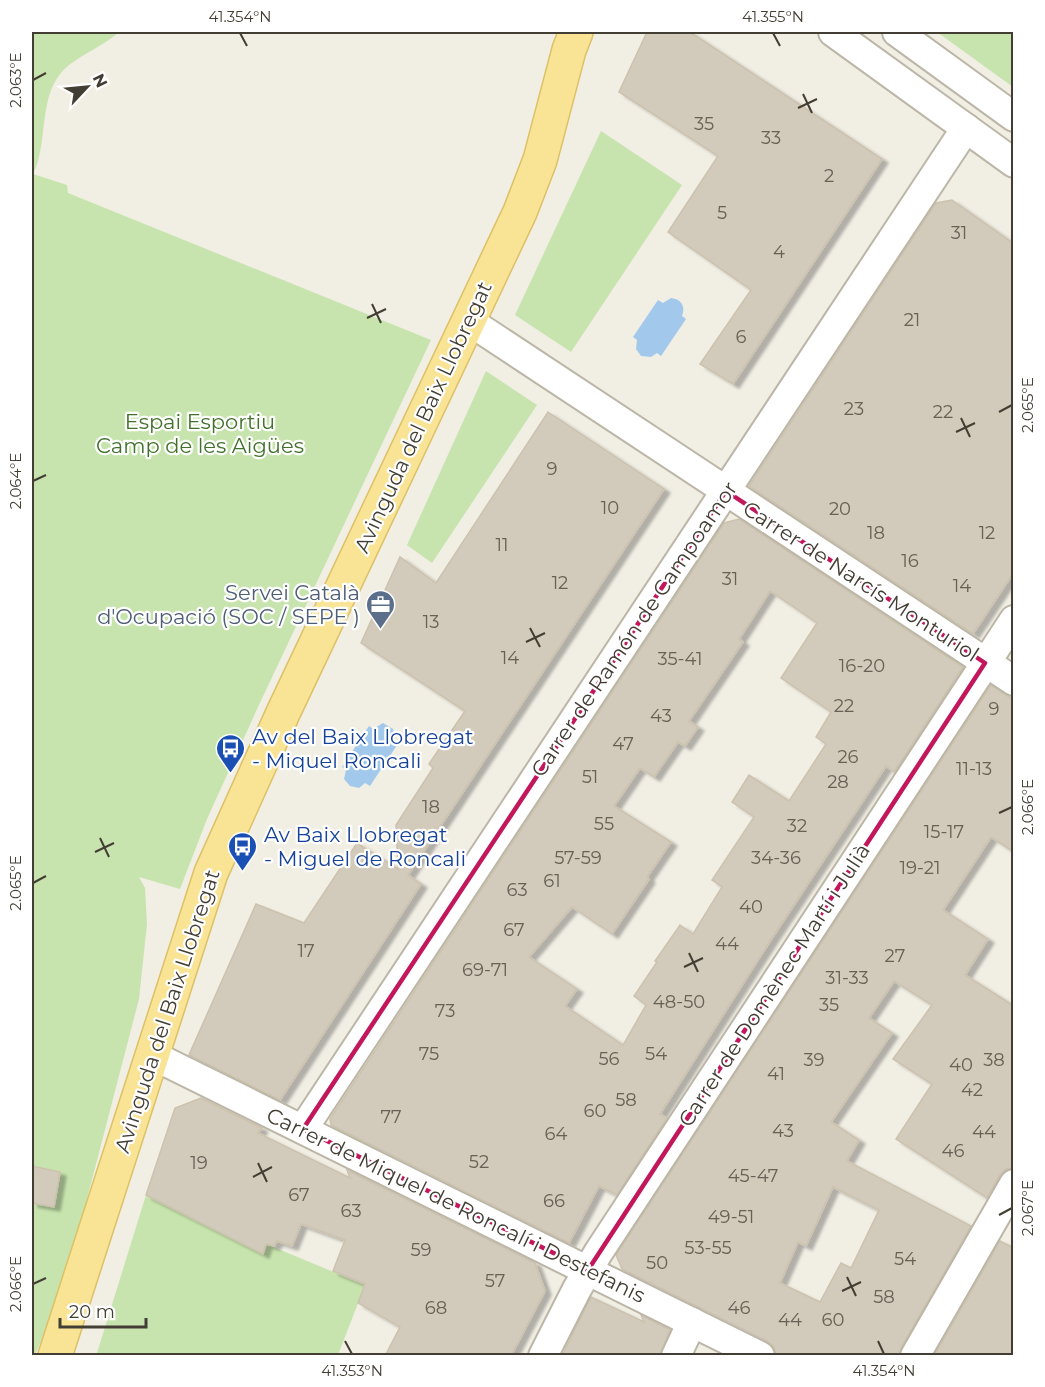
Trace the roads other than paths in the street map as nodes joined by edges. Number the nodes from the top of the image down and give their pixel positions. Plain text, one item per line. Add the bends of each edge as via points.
1 (554, 32) edge
2 (576, 32) edge
3 (834, 32) edge
4 (897, 32) edge
5 (560, 82) junction
6 (1014, 117) edge
7 (966, 128) junction
8 (1014, 163) edge
9 (469, 321) junction
10 (726, 491) junction
11 (1014, 620) edge
12 (985, 663) junction
13 (1014, 681) edge
14 (152, 1055) junction
15 (303, 1129) junction
16 (1014, 1184) edge
17 (588, 1270) junction
18 (692, 1322) junction
19 (55, 1356) edge
20 (543, 1356) edge
21 (676, 1356) edge
22 (760, 1356) edge
23 (915, 1356) edge

1 - 5 main road, Avinguda del Baix Llobregat
2 - 5 main road, Avinguda del Baix Llobregat
3 - 7 street
4 - 6 street
5 - 9 main road, Avinguda del Baix Llobregat via 531,186
7 - 8 street
7 - 10 street, Carrer de Ramón de Campoamor
9 - 10 street, Carrer de Narcís Monturiol
9 - 14 main road, Avinguda del Baix Llobregat via 211,873
10 - 12 street, Carrer de Narcís Monturiol
10 - 15 street, Carrer de Ramón de Campoamor
11 - 12 street, Carrer de Domènec Martí i Julià
12 - 13 street, Carrer de Narcís Monturiol
12 - 17 street, Carrer de Domènec Martí i Julià
14 - 15 street, Carrer de Miquel de Roncalí i Destefanis
14 - 19 main road, Avinguda del Baix Llobregat
15 - 17 street, Carrer de Miquel de Roncalí i Destefanis
16 - 23 street
17 - 18 street, Carrer de Miquel de Roncalí i Destefanis
17 - 20 street, Carrer de Domènec Martí i Julià
18 - 21 street
18 - 22 street, Carrer de Miquel de Roncalí i Destefanis

